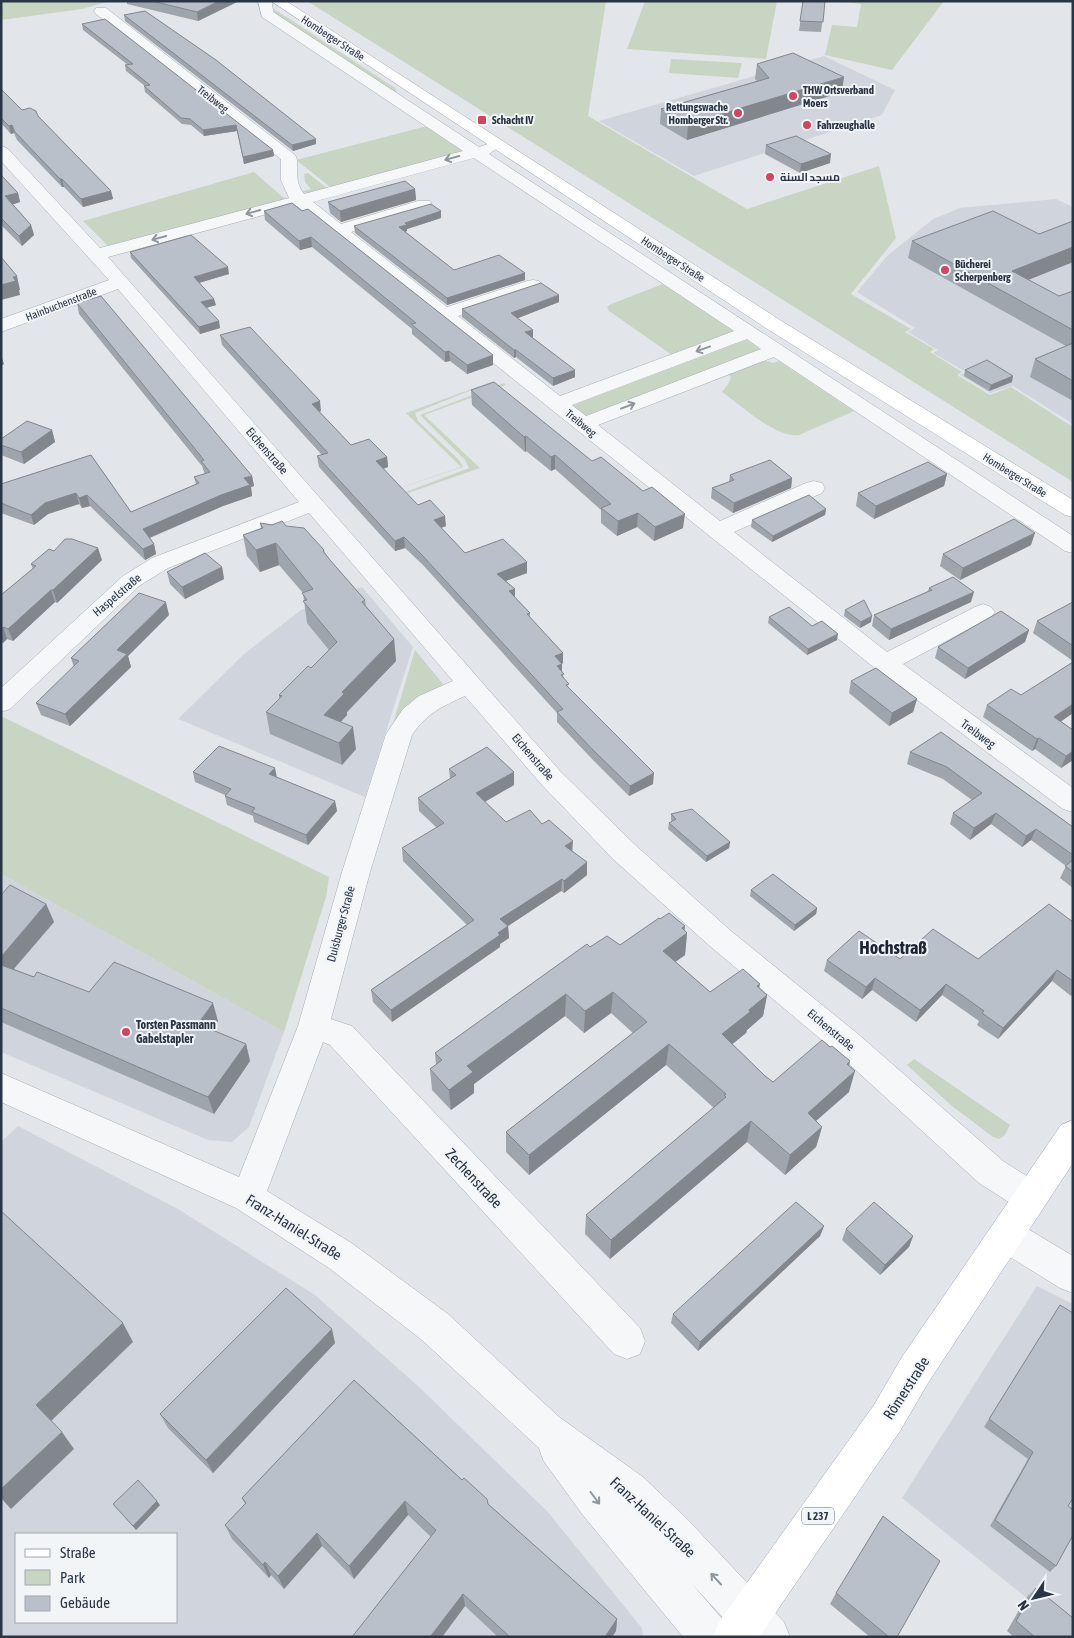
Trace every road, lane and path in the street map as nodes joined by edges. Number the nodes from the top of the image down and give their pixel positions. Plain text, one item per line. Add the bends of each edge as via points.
1 (266, 1) edge
2 (277, 1) edge
3 (101, 11) dead end
4 (499, 146) junction
5 (1, 151) edge
6 (478, 152) junction
7 (300, 200) junction
8 (424, 205) edge
9 (339, 230) junction
10 (96, 255) junction
11 (121, 282) junction
12 (533, 285) edge
13 (445, 314) junction
14 (1, 326) edge
15 (748, 332) junction
16 (774, 350) junction
17 (557, 404) junction
18 (582, 424) junction
19 (814, 488) dead end
20 (313, 504) junction
21 (1073, 510) edge
22 (717, 531) junction
23 (1073, 546) edge
24 (983, 612) dead end
25 (885, 663) junction
26 (470, 684) junction
27 (1, 703) edge
28 (1073, 802) edge
29 (314, 1026) junction
30 (1, 1087) edge
31 (1073, 1136) edge
32 (248, 1197) junction
33 (1030, 1197) junction
34 (1006, 1235) junction
35 (1073, 1276) edge
36 (627, 1341) dead end
37 (546, 1430) junction
38 (751, 1629) edge
39 (710, 1637) edge

1 - 6 street, Homberger Straße via 267,14
2 - 4 main road, Homberger Straße
3 - 7 street, Treibweg via 289,158 286,177
4 - 6 street
4 - 21 main road, Homberger Straße via 776,326
5 - 10 street, Eichenstraße
6 -> 7 street
6 - 15 street, Homberger Straße
7 - 9 street, Treibweg
7 -> 10 street
8 - 9 street
9 - 13 street, Treibweg
10 - 11 street, Eichenstraße
11 - 14 street, Hainbuchenstraße
11 - 20 street, Eichenstraße
12 - 13 street
13 - 17 street, Treibweg
15 - 16 street, Homberger Straße
15 -> 17 street
18 -> 16 street
16 - 23 street, Homberger Straße
17 - 18 street, Treibweg
18 - 22 street, Treibweg
19 - 22 street
20 - 26 street, Eichenstraße
20 - 27 street, Haspelstraße via 160,563 131,581
22 - 25 street, Treibweg
24 - 25 street
25 - 28 street, Treibweg
26 - 29 street, Duisburger Straße via 428,702 412,715 399,734 356,872
26 - 33 street, Eichenstraße via 551,778 623,851 721,939 847,1043 991,1172
29 - 32 street, Duisburger Straße
29 - 36 street, Zechenstraße via 341,1035
30 - 32 street, Franz-Haniel-Straße
31 - 33 main road, Römerstraße / L 237
32 - 37 street, Franz-Haniel-Straße via 341,1256 435,1327
33 - 34 main road, Römerstraße / L 237
34 - 35 street
34 - 38 main road, Römerstraße / L 237 via 915,1370
38 -> 37 street, Franz-Haniel-Straße via 673,1533 630,1491
37 -> 39 street, Franz-Haniel-Straße via 596,1500

